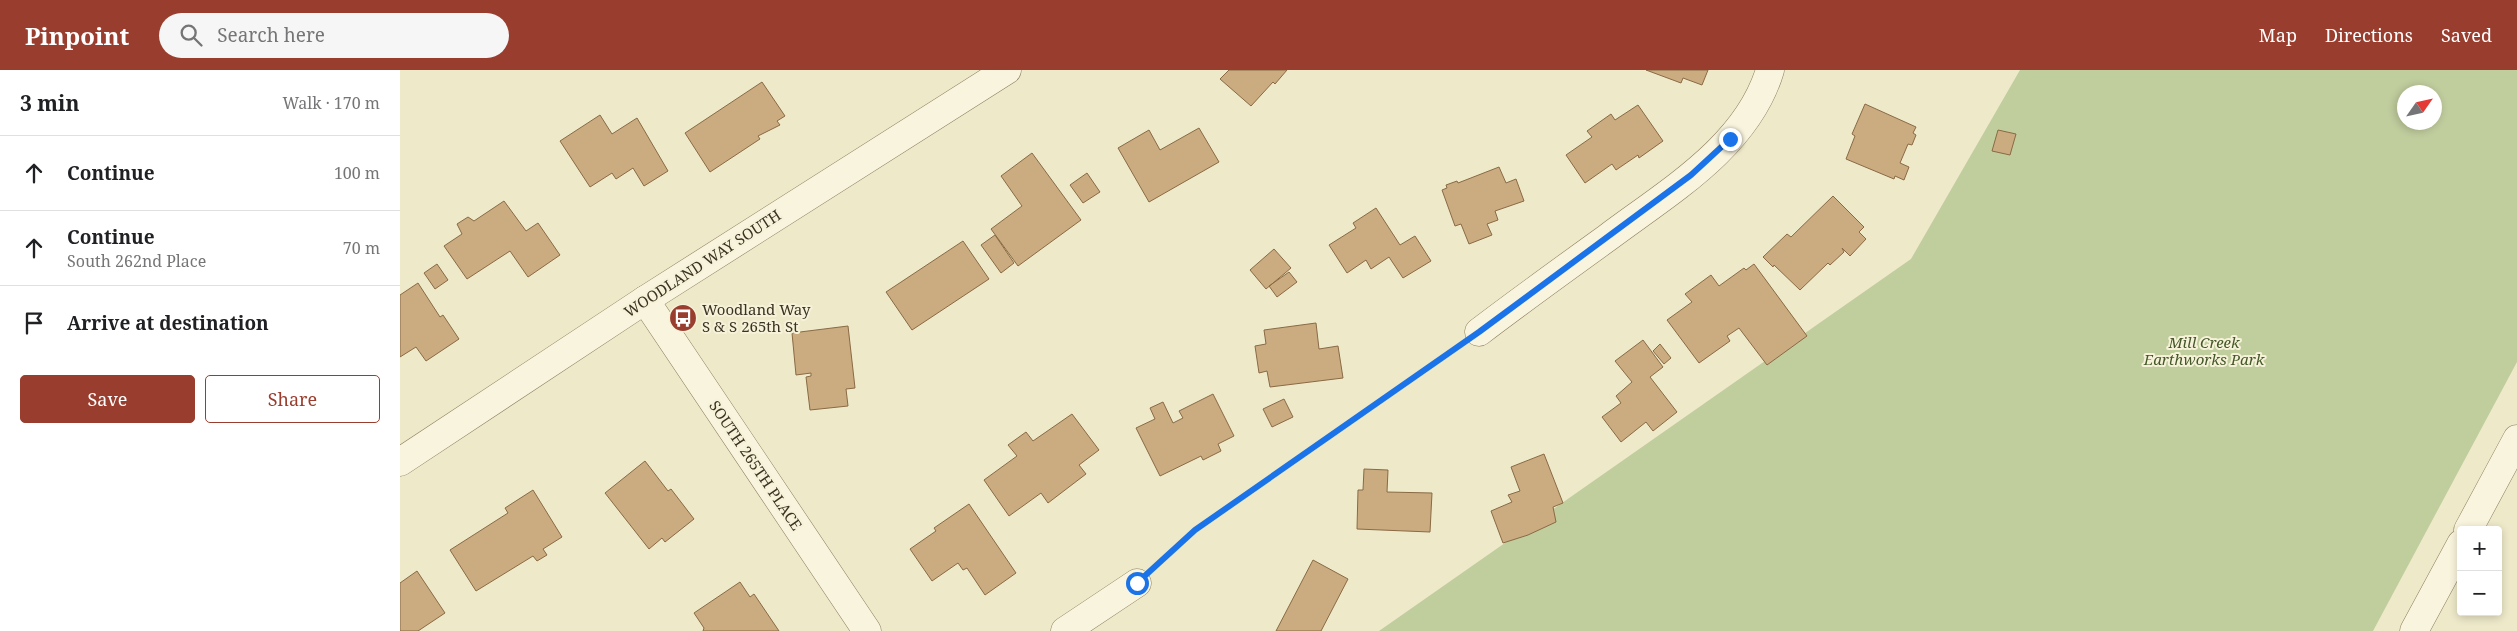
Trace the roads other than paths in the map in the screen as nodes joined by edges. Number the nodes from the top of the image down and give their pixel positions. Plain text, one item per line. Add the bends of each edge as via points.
1 (1770, 70) edge
2 (1003, 71) edge
3 (645, 300) junction
4 (1479, 332) road end
5 (2517, 440) edge
6 (400, 462) edge
7 (2470, 526) edge
8 (2457, 551) edge
9 (1137, 583) road end
10 (867, 631) edge
11 (1065, 631) edge
12 (2414, 631) edge

1 - 4 street via 1764,90 1747,118 1709,159
2 - 3 street, WOODLAND WAY SOUTH
3 - 6 street, WOODLAND WAY SOUTH
3 - 10 street, SOUTH 265TH PLACE
5 - 7 street
8 - 12 street
9 - 11 street

